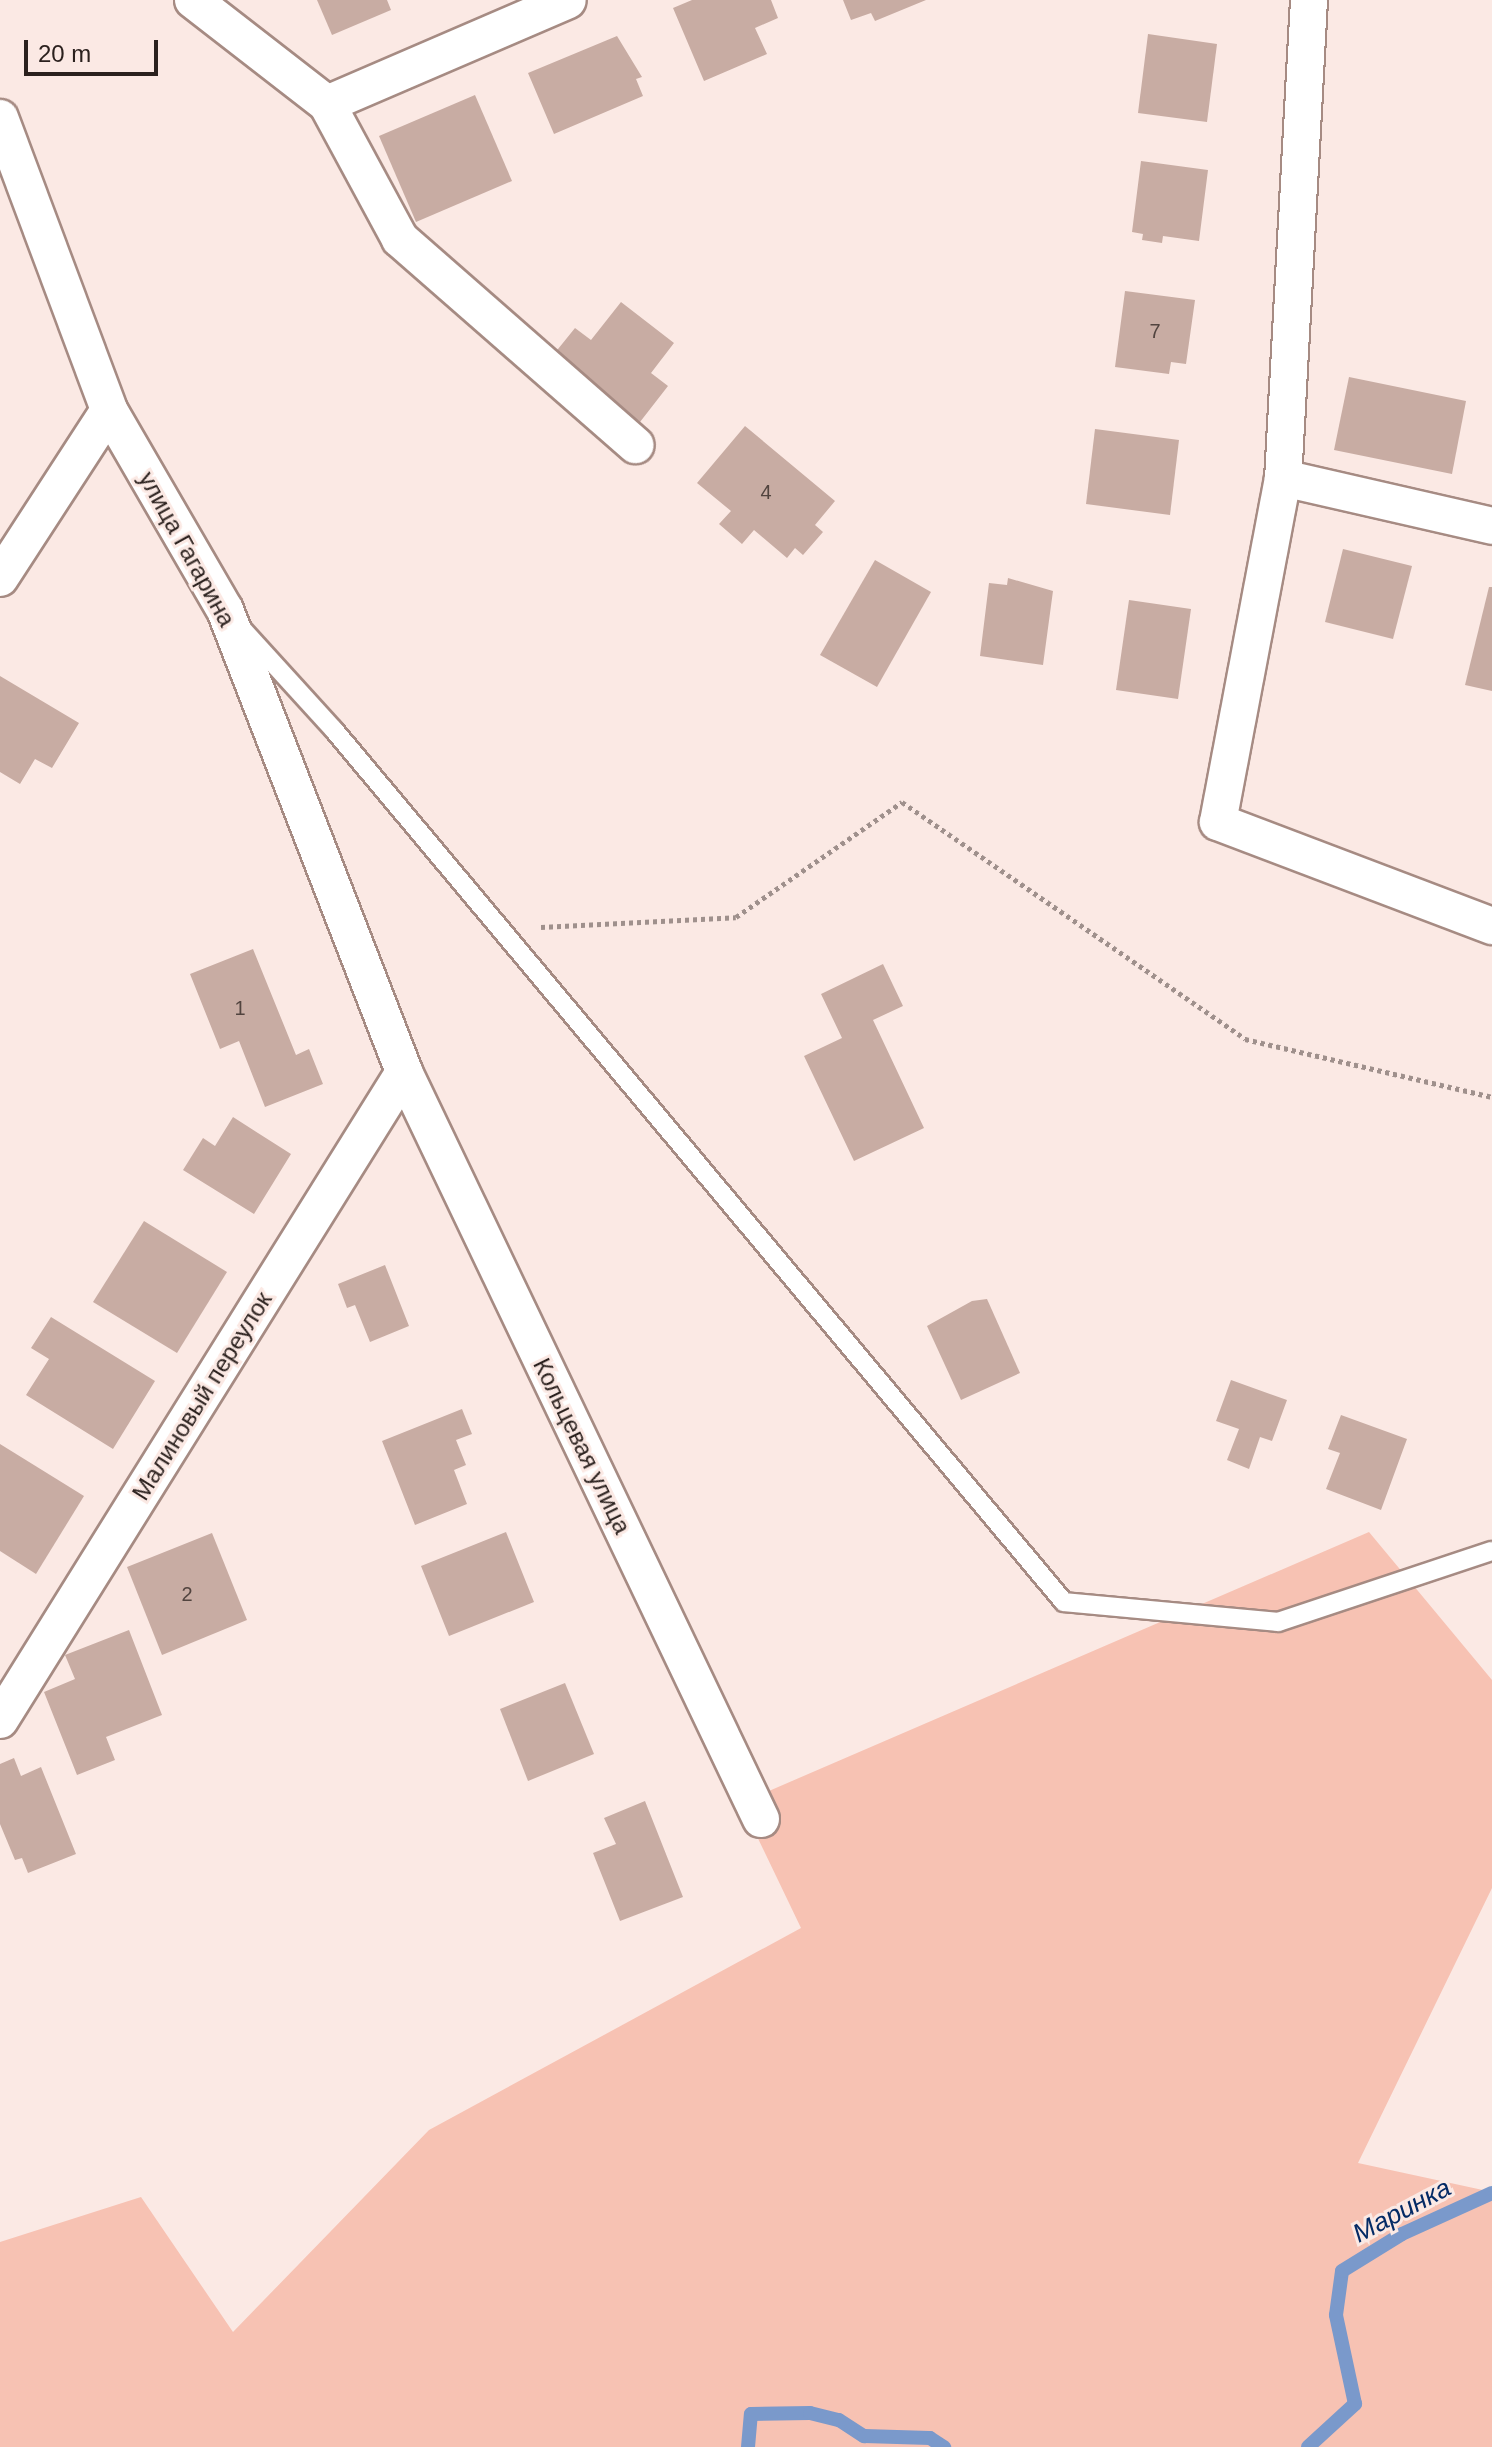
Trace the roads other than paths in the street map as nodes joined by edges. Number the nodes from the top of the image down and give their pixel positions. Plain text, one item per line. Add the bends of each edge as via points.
1 (193, 0) edge
2 (568, 0) edge
3 (1309, 0) edge
4 (327, 104) junction
5 (0, 118) edge
6 (109, 410) junction
7 (635, 445) dead end
8 (1283, 478) junction
9 (1492, 526) edge
10 (0, 578) edge
11 (225, 610) junction
12 (1492, 926) edge
13 (404, 1072) junction
14 (1492, 1551) edge
15 (0, 1720) edge
16 (761, 1819) dead end

1 - 4 street
2 - 4 street
3 - 8 street
4 - 7 street via 400,239
5 - 6 street, улица Гагарина
6 - 10 street
6 - 11 street, улица Гагарина
8 - 9 street
8 - 12 street via 1218,822
11 - 13 street, улица Гагарина
11 - 14 lane via 1064,1602 1278,1622
13 - 15 street, Малиновый переулок
13 - 16 street, Кольцевая улица

